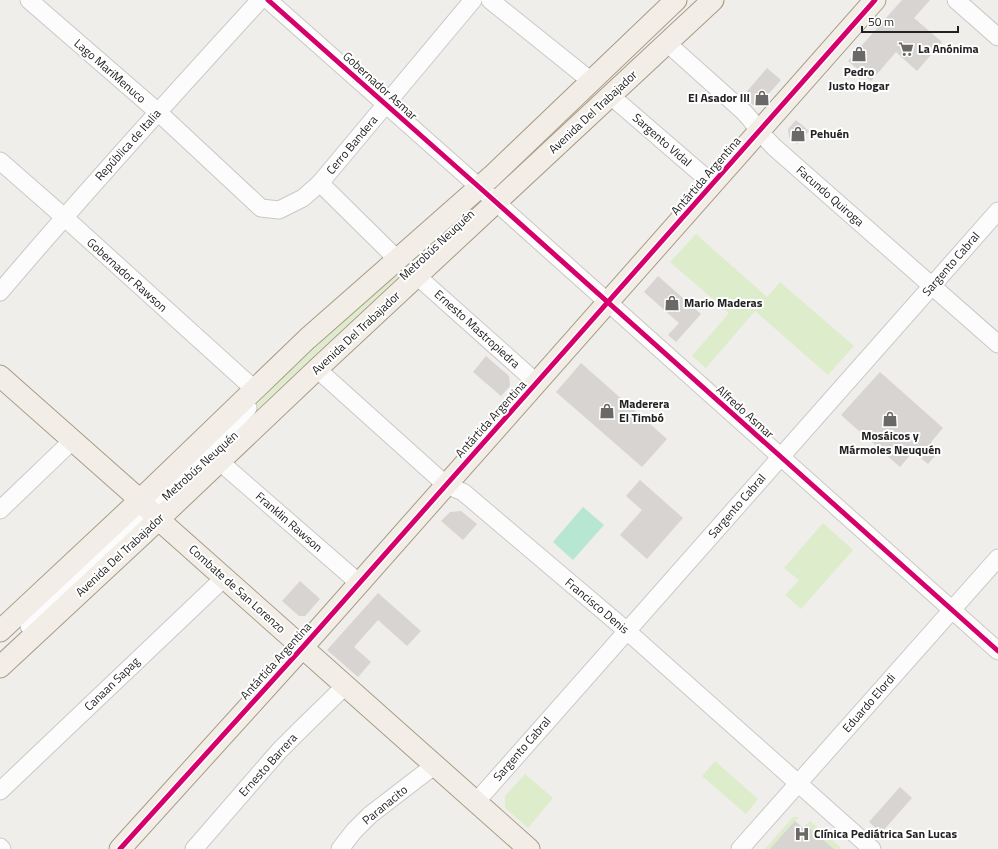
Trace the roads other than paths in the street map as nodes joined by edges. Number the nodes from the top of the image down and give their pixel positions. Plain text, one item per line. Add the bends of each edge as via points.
1 (29, 0) edge
2 (260, 0) edge
3 (268, 0) edge
4 (473, 0) edge
5 (490, 0) edge
6 (676, 0) edge
7 (688, 0) edge
8 (699, 0) edge
9 (713, 0) edge
10 (875, 0) edge
11 (956, 0) edge
12 (998, 37) edge
13 (668, 43) junction
14 (591, 81) junction
15 (611, 96) junction
16 (386, 105) junction
17 (158, 112) junction
18 (759, 131) junction
19 (0, 161) edge
20 (320, 183) junction
21 (713, 184) junction
22 (487, 194) junction
23 (261, 208) joint
24 (998, 211) edge
25 (64, 217) junction
26 (397, 258) junction
27 (417, 276) junction
28 (932, 286) junction
29 (0, 292) edge
30 (608, 302) junction
31 (998, 344) edge
32 (317, 369) junction
33 (0, 376) edge
34 (537, 383) junction
35 (254, 389) junction
36 (73, 440) junction
37 (781, 457) junction
38 (219, 461) junction
39 (446, 485) junction
40 (148, 509) junction
41 (0, 510) edge
42 (998, 558) edge
43 (224, 578) junction
44 (359, 584) junction
45 (952, 610) junction
46 (0, 631) edge
47 (627, 631) junction
48 (0, 643) edge
49 (302, 648) junction
50 (998, 651) edge
51 (0, 653) edge
52 (0, 667) edge
53 (345, 686) junction
54 (435, 765) junction
55 (798, 784) junction
56 (0, 791) edge
57 (476, 802) junction
58 (0, 847) edge
59 (526, 848) edge
60 (2, 849) edge
61 (120, 849) edge
62 (194, 849) edge
63 (340, 849) edge
64 (740, 849) edge
65 (872, 849) edge

1 - 17 street, Lago MariMenuco
2 - 17 street, República de Italia
3 - 16 street, Gobernador Asmar
4 - 16 street, Cerro Bandera
5 - 14 street
6 - 14 main road, Avenida Del Trabajador
7 - 22 street, Metrobús Neuquén
8 - 22 street, Metrobús Neuquén
9 - 13 main road, Avenida Del Trabajador
10 - 18 main road, Antártida Argentina
11 - 12 street
13 - 15 main road, Avenida Del Trabajador
13 - 18 street, Facundo Quiroga via 744,112
14 - 22 main road, Avenida Del Trabajador
15 - 21 street, Sargento Vidal
15 - 22 main road, Avenida Del Trabajador
16 - 20 street, Cerro Bandera
16 - 22 street, Gobernador Asmar
17 - 23 street, Lago MariMenuco
17 - 25 street, República de Italia
18 - 21 main road, Antártida Argentina
18 - 28 street, Facundo Quiroga
19 - 25 street, Gobernador Rawson
20 - 23 street, Cerro Bandera via 303,198 279,210
20 - 26 street
21 - 30 main road, Antártida Argentina
22 - 26 main road, Avenida Del Trabajador
22 - 27 main road, Avenida Del Trabajador
22 - 30 street, Alfredo Asmar
22 - 40 street, Metrobús Neuquén via 362,300 274,381
24 - 28 street, Sargento Cabral
25 - 29 street, República de Italia
25 - 35 street, Gobernador Rawson
26 - 35 main road, Avenida Del Trabajador via 306,338
27 - 32 main road, Avenida Del Trabajador
27 - 34 street, Ernesto Mastropiedra
28 - 31 street, Facundo Quiroga
28 - 37 street, Sargento Cabral
30 - 34 main road, Antártida Argentina
30 - 37 street, Alfredo Asmar
32 - 38 main road, Avenida Del Trabajador
32 - 39 street, Francisco Denis
33 - 36 main road, Combate de San Lorenzo
34 - 39 main road, Antártida Argentina
35 - 40 main road, Avenida Del Trabajador
36 - 40 main road, Combate de San Lorenzo
36 - 41 street
37 - 45 street, Alfredo Asmar
37 - 47 street, Sargento Cabral
38 - 40 main road, Avenida Del Trabajador
38 - 44 street, Franklin Rawson
39 - 44 main road, Antártida Argentina
39 - 47 street, Francisco Denis via 463,492
40 - 43 main road, Combate de San Lorenzo
40 - 46 main road, Avenida Del Trabajador
40 - 48 street, Metrobús Neuquén via 59,585
40 - 51 street, Metrobús Neuquén
40 - 52 main road, Avenida Del Trabajador
42 - 45 street, Eduardo Elordi
43 - 49 main road, Combate de San Lorenzo
43 - 56 street, Canaan Sapag
44 - 49 main road, Antártida Argentina
45 - 50 street, Alfredo Asmar
45 - 55 street, Eduardo Elordi
47 - 55 street, Francisco Denis
47 - 57 street, Sargento Cabral
49 - 53 main road, Combate de San Lorenzo
49 - 61 main road, Antártida Argentina
53 - 54 main road, Combate de San Lorenzo
53 - 62 street, Ernesto Barrera via 279,751
54 - 57 main road, Combate de San Lorenzo
54 - 63 street, Paranacito via 370,816
55 - 64 street, Eduardo Elordi
55 - 65 street, Francisco Denis
57 - 59 main road, Combate de San Lorenzo
58 - 60 street

